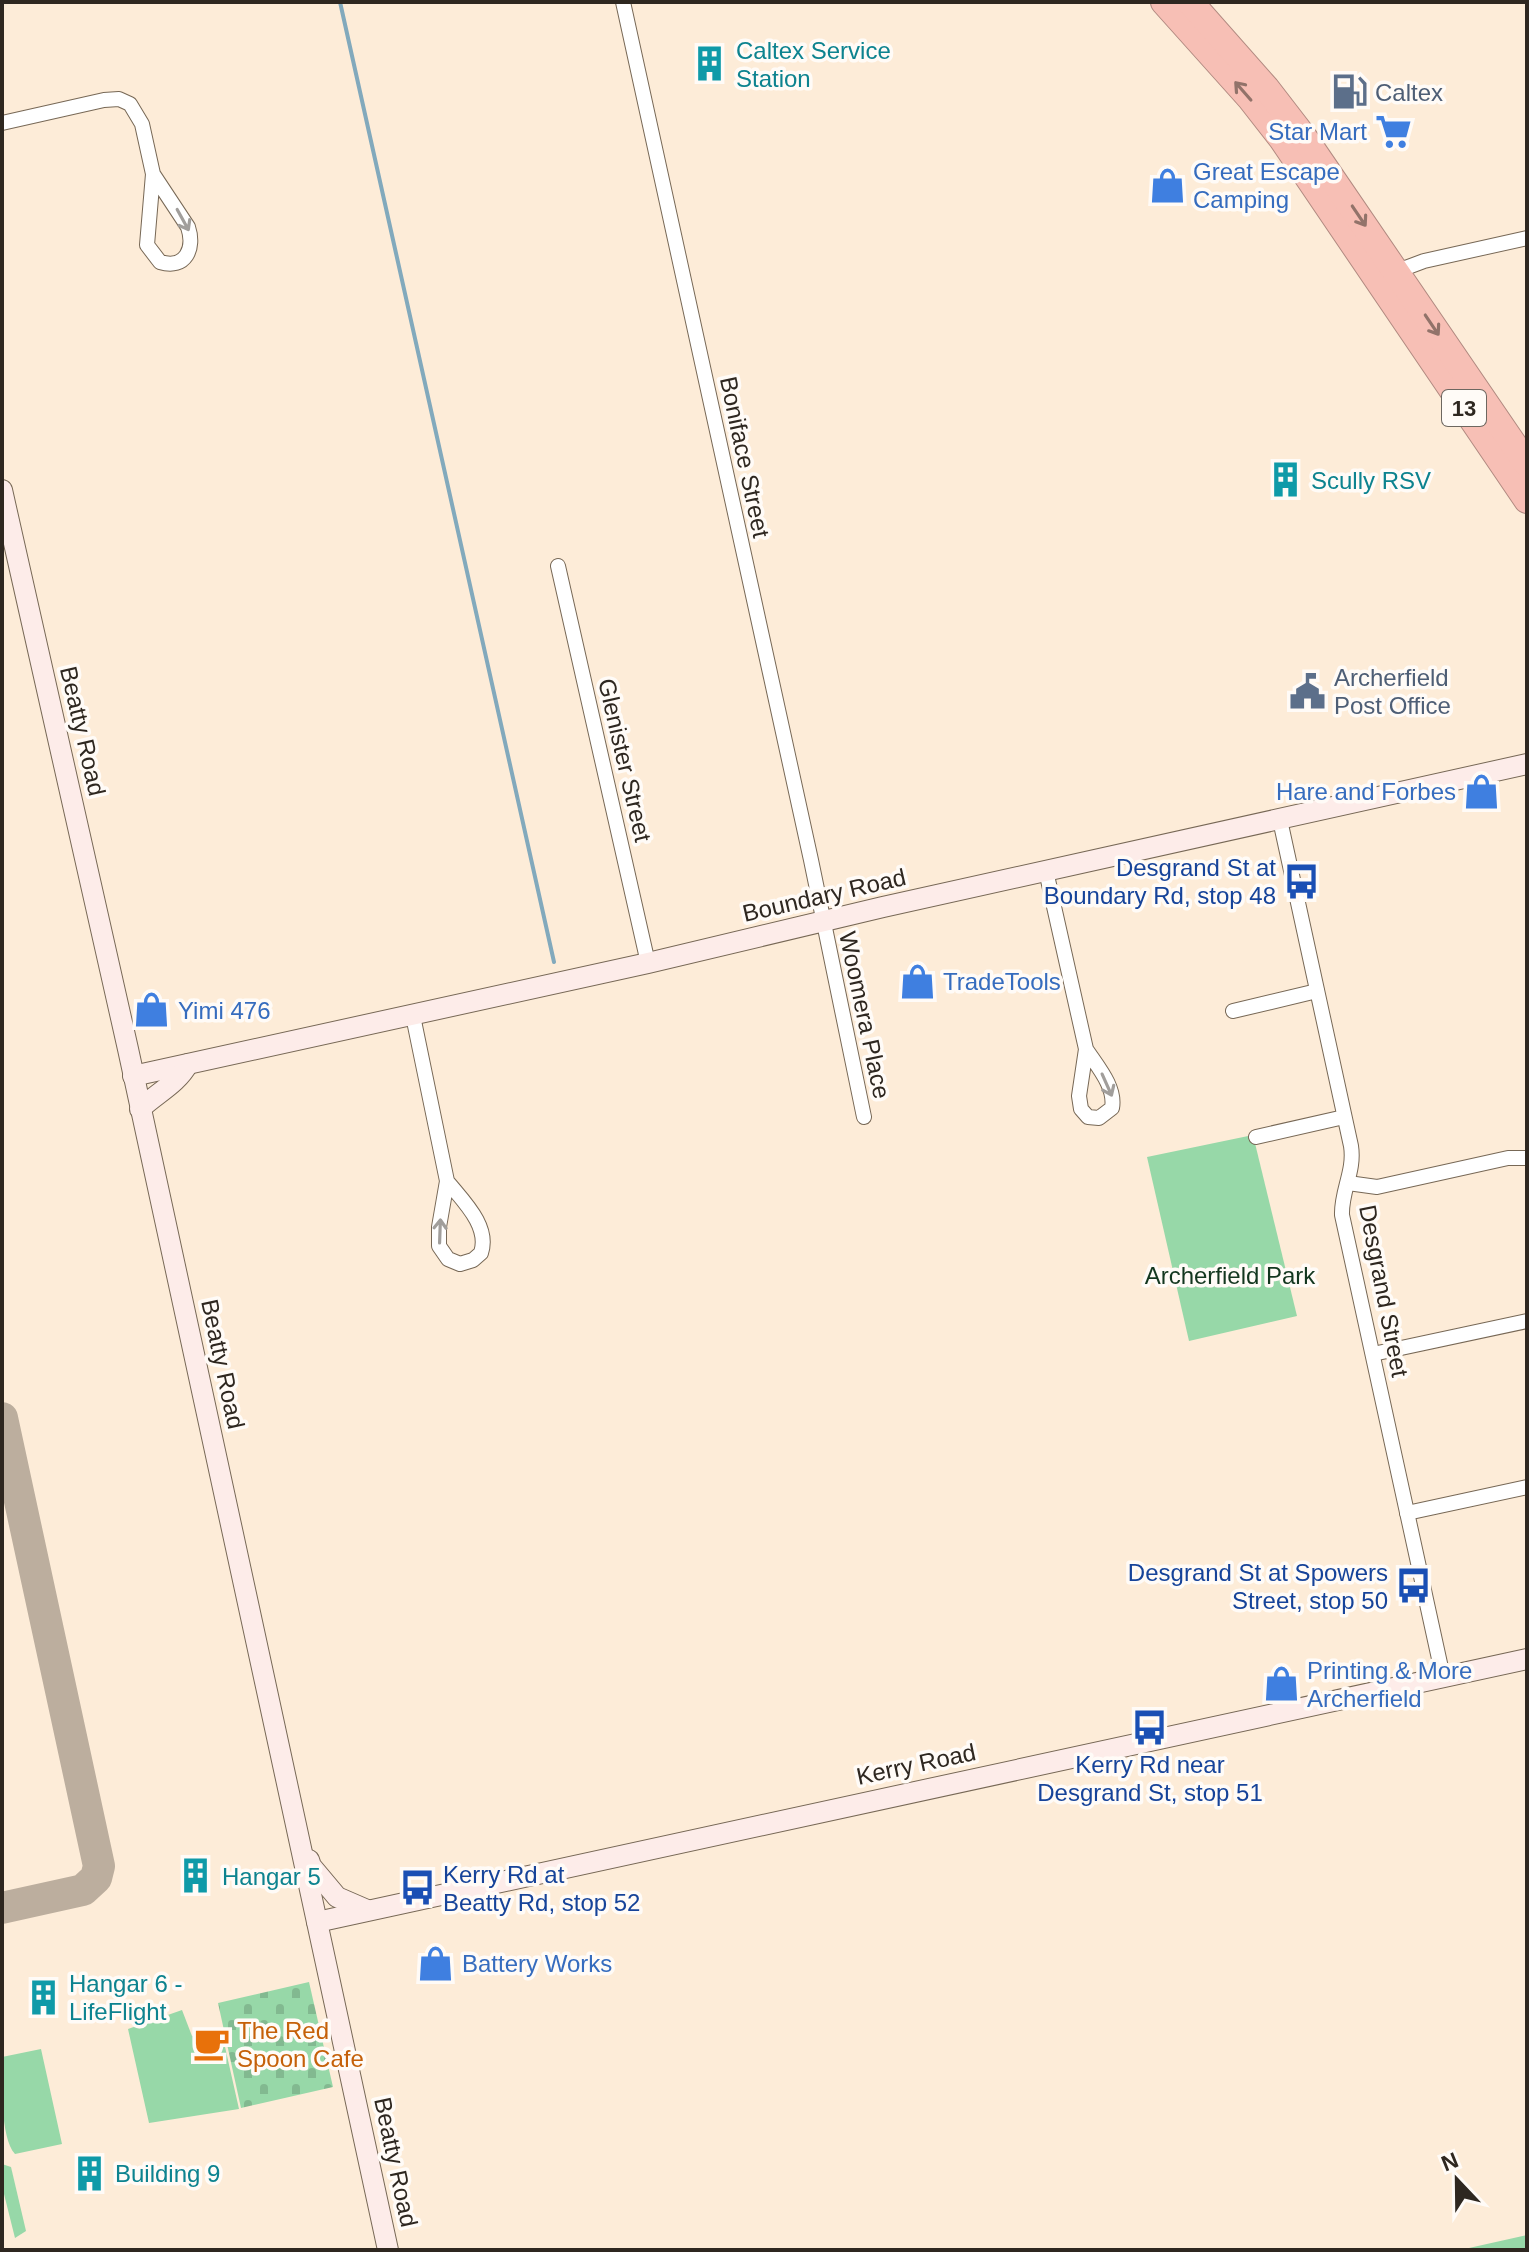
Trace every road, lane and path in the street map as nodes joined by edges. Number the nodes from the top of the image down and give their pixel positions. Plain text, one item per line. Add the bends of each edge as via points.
1 (623, 2) edge
2 (1164, 2) edge
3 (1190, 2) edge
4 (2, 123) edge
5 (153, 174) junction
6 (1527, 238) edge
7 (1387, 276) junction
8 (1527, 464) edge
9 (2, 490) edge
10 (1527, 500) edge
11 (558, 566) dead end
12 (1527, 764) edge
13 (1280, 820) junction
14 (1046, 871) junction
15 (823, 922) junction
16 (648, 963) junction
17 (1317, 991) junction
18 (1233, 1011) dead end
19 (413, 1016) junction
20 (1086, 1049) dead end
21 (188, 1064) junction
22 (133, 1076) junction
23 (140, 1109) junction
24 (864, 1117) dead end
25 (1344, 1117) junction
26 (1256, 1137) dead end
27 (1527, 1158) edge
28 (447, 1181) junction
29 (1348, 1183) junction
30 (1527, 1321) edge
31 (1373, 1354) junction
32 (1527, 1487) edge
33 (1407, 1513) junction
34 (1527, 1659) edge
35 (1443, 1677) junction
36 (294, 1818) junction
37 (367, 1910) junction
38 (317, 1922) junction
39 (388, 2250) edge

1 - 15 street, Boniface Street
7 -> 2 highway, 13 via 1250,98
3 -> 7 highway, 13 via 1301,133
4 - 5 street via 119,99 130,104 142,124
5 -> 5 street via 191,236 189,253 174,264 160,262 147,245
6 - 7 street via 1434,258
7 -> 8 highway, 13
7 - 10 highway, 13
9 - 22 main road, Beatty Road
11 - 16 street, Glenister Street
12 - 13 main road, Boundary Road
13 - 14 main road, Boundary Road
13 - 17 street, Desgrand Street
14 - 15 main road, Boundary Road
14 - 20 street
15 - 16 main road, Boundary Road
15 - 24 street, Woomera Place
16 - 19 main road, Boundary Road
17 - 18 street
17 - 25 street, Desgrand Street
19 - 21 main road, Boundary Road
19 - 28 street
21 - 22 main road, Boundary Road
21 - 23 main road via 180,1079
22 - 23 main road, Beatty Road
23 - 36 main road, Beatty Road
25 - 26 street
25 - 29 street, Desgrand Street via 1353,1156
27 - 29 street via 1377,1187
28 -> 28 street via 483,1235 481,1253 467,1263 448,1259 439,1246
29 - 31 street, Desgrand Street via 1342,1215
30 - 31 street
31 - 33 street, Desgrand Street
32 - 33 street
33 - 35 street, Desgrand Street
34 - 35 main road, Kerry Road
35 - 37 main road, Kerry Road
36 - 37 main road via 322,1881 337,1897
36 - 38 main road, Beatty Road
37 - 38 main road, Kerry Road
38 - 39 main road, Beatty Road

